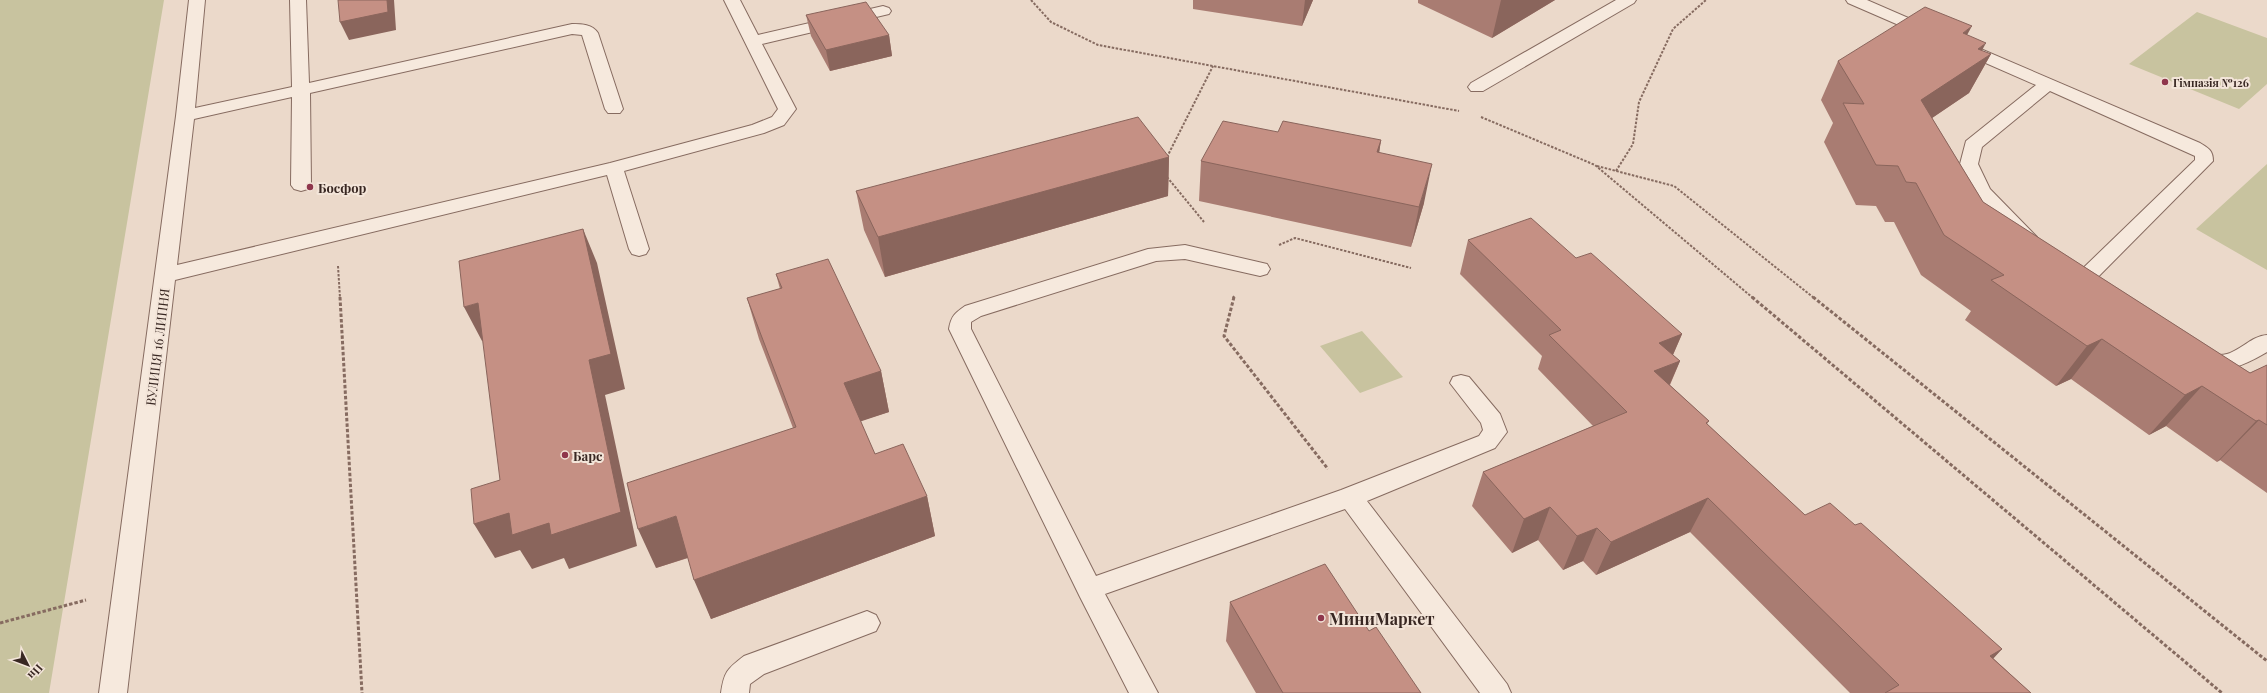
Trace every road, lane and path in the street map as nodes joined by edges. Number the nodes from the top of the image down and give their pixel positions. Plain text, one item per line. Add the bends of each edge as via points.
1 (197, 0) edge
2 (298, 0) edge
3 (732, 0) edge
4 (1031, 0) edge
5 (1628, 0) edge
6 (1706, 0) edge
7 (1854, 0) edge
8 (883, 11) dead end
9 (754, 41) junction
10 (2048, 84) junction
11 (1477, 87) dead end
12 (301, 90) junction
13 (614, 109) dead end
14 (1464, 112) dead end
15 (185, 116) junction
16 (1479, 117) dead end
17 (1595, 165) junction
18 (614, 168) junction
19 (1616, 171) junction
20 (301, 185) dead end
21 (336, 235) junction
22 (639, 249) dead end
23 (2042, 250) edge
24 (1251, 267) joint
25 (1411, 268) dead end
26 (165, 275) junction
27 (2084, 280) edge
28 (2266, 342) dead end
29 (2184, 352) edge
30 (1244, 361) dead end
31 (1247, 366) dead end
32 (1461, 383) dead end
33 (1350, 497) junction
34 (127, 589) junction
35 (1089, 589) junction
36 (0, 623) edge
37 (868, 623) dead end
38 (2267, 661) edge
39 (113, 693) edge
40 (362, 693) edge
41 (735, 693) edge
42 (1144, 693) edge
43 (1497, 693) edge
44 (2222, 693) edge

1 - 15 street, ВУЛИЦЯ 16 ЛИПНЯ
2 - 12 street
3 - 9 street
4 - 14 path via 1051,22 1098,45
5 - 11 street
6 - 19 path via 1674,29 1639,102 1632,144
7 - 10 street
8 - 9 street
9 - 18 street via 787,109 778,121 758,129
10 - 23 street via 1973,144 1969,164 1982,192
10 - 27 street via 2204,154 2204,161
12 - 13 street via 572,29 584,29 590,33
12 - 15 street
12 - 20 street
15 - 26 street, ВУЛИЦЯ 16 ЛИПНЯ
16 - 17 path
17 - 19 path
17 - 44 path
18 - 21 street
18 - 22 street
19 - 38 path via 1674,186
21 - 26 street
21 - 40 path
24 - 25 path via 1295,238
24 - 35 street via 1185,252 1155,254 973,311 961,319 960,329
26 - 34 street, ВУЛИЦЯ 16 ЛИПНЯ
28 - 29 street via 2232,362 2214,364
30 - 31 path
32 - 33 street via 1492,420 1495,432 1487,442
33 - 35 street
33 - 43 street
34 - 36 path
34 - 39 street, ВУЛИЦЯ 16 ЛИПНЯ
35 - 42 street
37 - 41 street via 754,665 737,678

